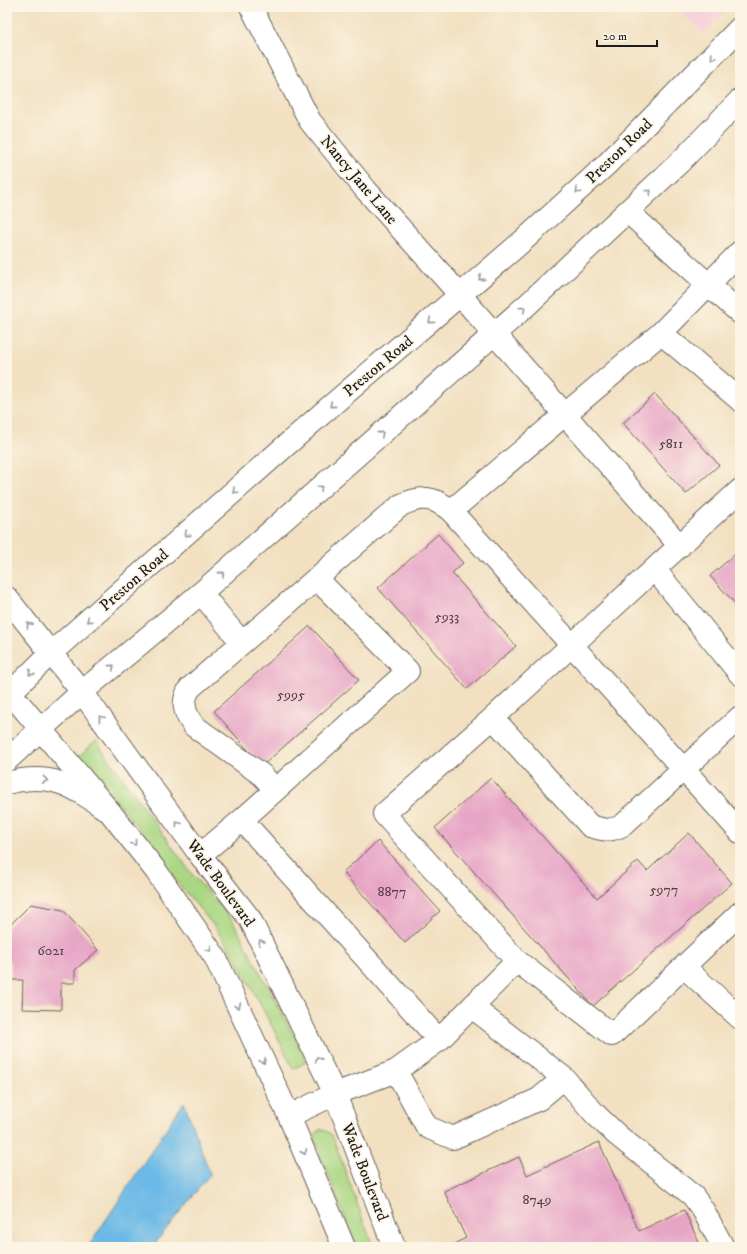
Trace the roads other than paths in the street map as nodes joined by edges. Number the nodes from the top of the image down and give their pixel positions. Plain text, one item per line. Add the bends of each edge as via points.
1 (251, 7) edge
2 (740, 28) edge
3 (740, 100) edge
4 (628, 212) junction
5 (740, 252) edge
6 (708, 285) junction
7 (461, 296) junction
8 (740, 313) edge
9 (661, 333) junction
10 (494, 335) junction
11 (740, 400) edge
12 (565, 417) junction
13 (740, 490) edge
14 (451, 511) junction
15 (680, 546) junction
16 (655, 570) junction
17 (317, 579) junction
18 (201, 593) junction
19 (7, 598) edge
20 (242, 643) junction
21 (572, 646) junction
22 (51, 653) junction
23 (740, 674) edge
24 (8, 692) edge
25 (82, 692) junction
26 (740, 717) edge
27 (493, 718) junction
28 (41, 730) junction
29 (7, 760) edge
30 (683, 769) junction
31 (7, 783) edge
32 (275, 789) junction
33 (110, 812) junction
34 (242, 820) junction
35 (740, 832) edge
36 (200, 855) junction
37 (740, 913) edge
38 (517, 961) junction
39 (684, 967) junction
40 (472, 1007) junction
41 (740, 1018) edge
42 (439, 1040) junction
43 (396, 1071) junction
44 (564, 1078) junction
45 (335, 1094) junction
46 (289, 1116) junction
47 (344, 1247) edge
48 (394, 1247) edge
49 (723, 1247) edge

1 - 7 main road, Nancy Jane Lane via 310,121 366,190
2 -> 7 main road, Preston Road via 606,165
4 -> 3 main road
4 - 6 main road
10 -> 4 main road
5 - 6 main road
6 - 8 main road
6 - 9 main road
7 - 10 main road, Nancy Jane Lane
7 -> 22 main road, Preston Road via 325,411
9 - 11 main road
9 - 12 main road
10 - 12 main road, Nancy Jane Lane
18 -> 10 main road
12 - 14 main road
12 - 15 main road, Nancy Jane Lane
13 - 15 main road
14 - 17 main road via 440,502 427,499 414,499 401,505
14 - 21 main road
15 - 16 main road
16 - 21 main road
16 - 23 main road
17 - 20 main road
17 - 32 main road via 408,671
18 - 20 main road
25 -> 18 main road
22 -> 19 main road, Wade Boulevard
20 - 32 main road via 190,688 184,696 184,706 194,726 262,775
21 - 27 main road
21 - 30 main road
22 -> 24 main road, Preston Road
22 - 25 main road, Wade Boulevard
24 - 28 main road
25 - 28 main road
36 -> 25 main road, Wade Boulevard
26 - 30 main road
27 - 30 main road via 590,826 602,830 612,831 623,825
27 - 38 main road via 384,814
28 - 29 main road
28 - 33 main road
30 - 35 main road
31 -> 33 main road via 44,779 70,785
32 - 34 main road
33 -> 46 main road via 156,871 215,957
34 - 36 main road
34 - 42 main road
45 -> 36 main road, Wade Boulevard via 250,919
37 - 39 main road
38 - 39 main road via 612,1035
38 - 40 main road
39 - 41 main road
40 - 42 main road
40 - 44 main road
42 - 43 main road
43 - 44 main road via 427,1127 453,1138 539,1099
43 - 45 main road
44 - 49 main road via 617,1135 693,1196
45 - 46 main road
45 - 48 main road, Wade Boulevard
46 -> 47 main road

